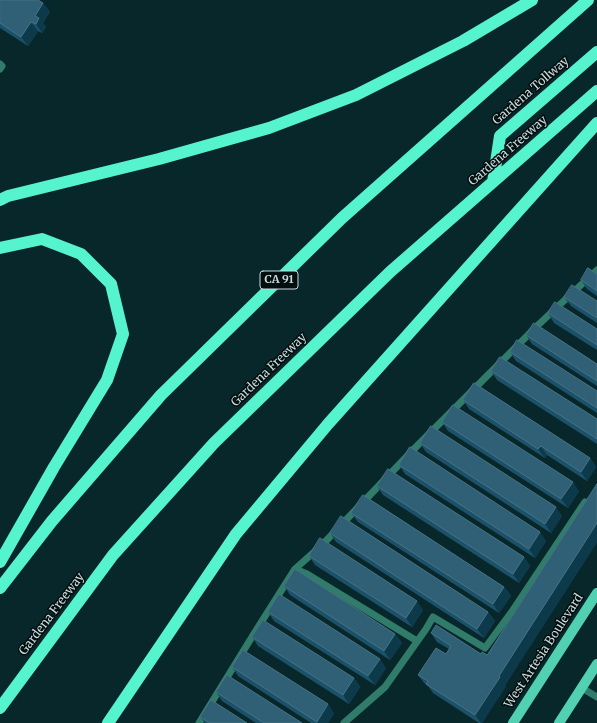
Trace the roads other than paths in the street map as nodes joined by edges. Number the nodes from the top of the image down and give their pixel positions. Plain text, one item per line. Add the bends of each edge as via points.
1 (532, 0) edge
2 (588, 0) edge
3 (597, 52) edge
4 (0, 64) edge
5 (0, 69) edge
6 (597, 91) edge
7 (597, 123) edge
8 (493, 182) junction
9 (0, 200) edge
10 (0, 248) edge
11 (597, 270) edge
12 (588, 498) edge
13 (0, 562) edge
14 (295, 569) junction
15 (0, 588) edge
16 (597, 593) edge
17 (417, 641) junction
18 (597, 664) edge
19 (582, 688) junction
20 (597, 697) edge
21 (0, 708) edge
22 (108, 723) edge
23 (198, 723) edge
24 (344, 723) edge
25 (513, 723) edge
26 (559, 723) edge

1 - 9 highway via 463,41 356,95 269,128
2 - 15 highway, CA 91 via 342,218 161,395 52,521
3 - 8 highway, Gardena Tollway via 500,136
4 - 5 lane
6 - 8 highway, Gardena Freeway
7 - 22 highway via 328,424 236,534
8 - 21 highway, Gardena Freeway via 390,272 214,443 113,555
10 - 13 highway via 42,239 81,254 111,284 123,334 107,380
11 - 14 lane via 531,332 323,544
12 - 17 lane via 514,610 485,648 433,617
14 - 17 lane
14 - 23 lane
16 - 25 main road, West Artesia Boulevard
17 - 24 lane via 385,687
18 - 19 main road
19 - 20 lane
19 - 26 main road

